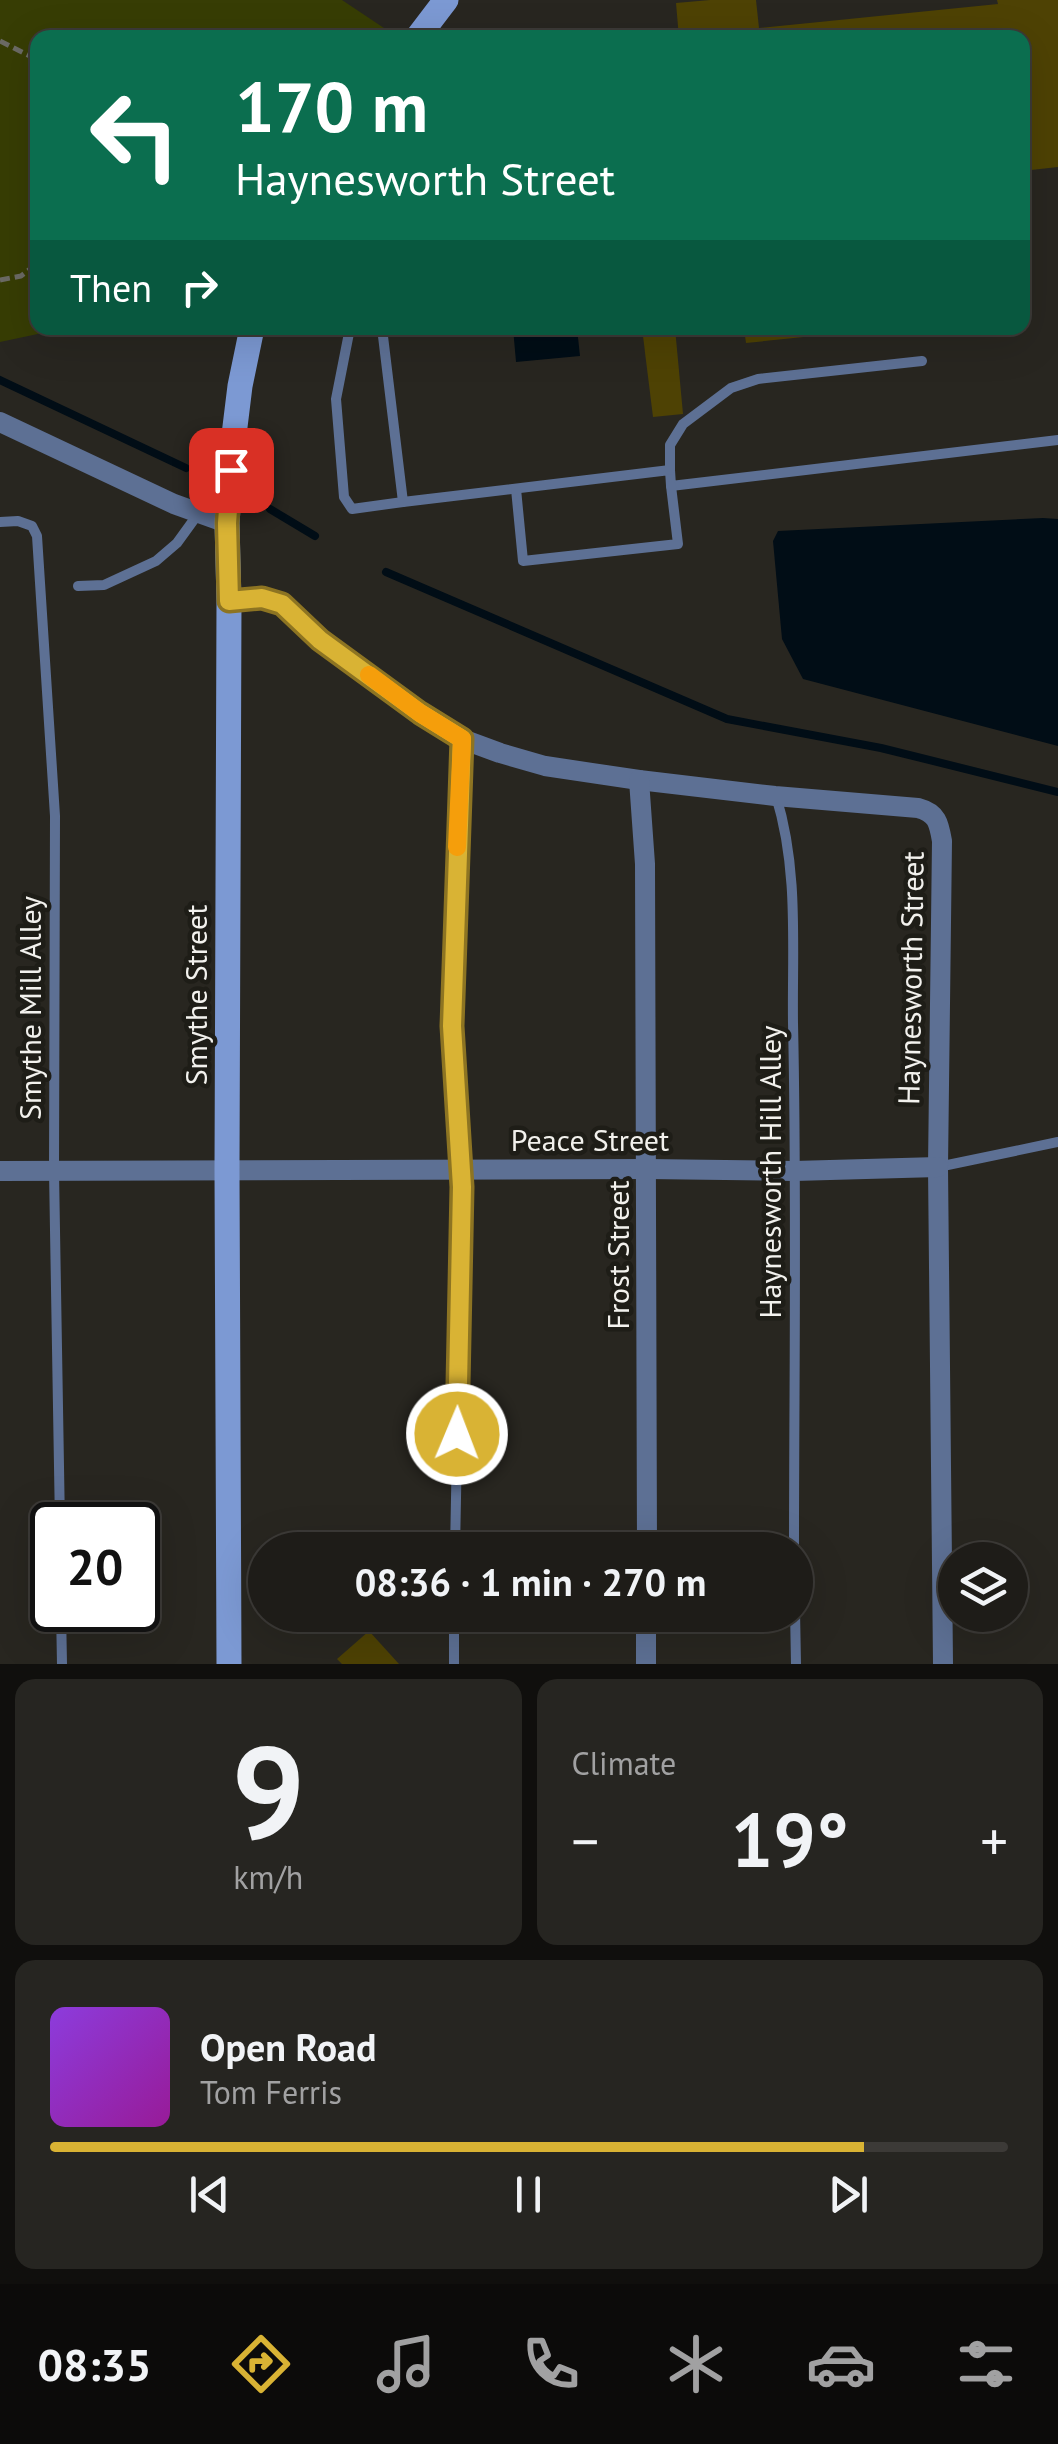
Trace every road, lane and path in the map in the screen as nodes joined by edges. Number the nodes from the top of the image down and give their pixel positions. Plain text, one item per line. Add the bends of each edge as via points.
1 (440, 4) edge
2 (422, 30) edge
3 (0, 41) edge
4 (30, 56) edge
5 (30, 269) edge
6 (0, 280) edge
7 (251, 335) edge
8 (349, 335) edge
9 (383, 335) edge
10 (922, 361) dead end
11 (0, 422) edge
12 (1058, 440) edge
13 (670, 470) junction
14 (672, 486) junction
15 (516, 489) junction
16 (403, 502) junction
17 (198, 513) junction
18 (0, 522) edge
19 (227, 523) junction
20 (78, 586) dead end
21 (229, 601) junction
22 (462, 739) junction
23 (640, 780) junction
24 (776, 796) junction
25 (1058, 1142) edge
26 (938, 1167) junction
27 (648, 1168) junction
28 (461, 1169) junction
29 (227, 1170) junction
30 (0, 1171) edge
31 (54, 1171) junction
32 (794, 1171) junction
33 (60, 1502) edge
34 (455, 1532) edge
35 (647, 1532) edge
36 (794, 1532) edge
37 (61, 1632) edge
38 (454, 1632) edge
39 (646, 1632) edge
40 (795, 1632) edge
41 (62, 1664) edge
42 (230, 1664) edge
43 (454, 1664) edge
44 (646, 1664) edge
45 (796, 1664) edge
46 (943, 1664) edge

1 - 2 street
3 - 4 path
5 - 6 path
7 - 19 street, Smythe Street
8 - 16 lane via 336,399 344,497 352,509
9 - 16 lane
10 - 13 lane via 731,388 683,424 670,445
11 - 17 street
12 - 14 lane
13 - 14 lane
13 - 15 lane
14 - 15 lane via 678,544 523,561
15 - 16 lane
17 - 19 street
17 - 20 lane via 156,561 104,585
18 - 31 lane, Smythe Mill Alley via 32,526 37,536 54,816
19 - 21 street, Smythe Street
21 - 22 street, Haynesworth Street via 282,604 320,640
21 - 29 street, Smythe Street
22 - 23 street, Haynesworth Street via 545,766
22 - 28 lane via 452,1026
23 - 24 street, Haynesworth Street
23 - 27 street, Frost Street
24 - 26 street, Haynesworth Street via 918,808 938,820
24 - 32 lane, Haynesworth Hill Alley via 786,828 794,916
25 - 26 lane, Peace Street
26 - 32 street, Peace Street
26 - 46 street, Haynesworth Street
27 - 28 street, Peace Street
27 - 32 street, Peace Street
27 - 35 street, Frost Street
28 - 29 street, Peace Street
28 - 34 lane
29 - 31 street, Peace Street
29 - 42 street, Smythe Street
30 - 31 street, Peace Street
31 - 33 lane, Smythe Mill Alley
32 - 36 lane, Haynesworth Hill Alley
37 - 41 lane
38 - 43 lane
39 - 44 street
40 - 45 lane

